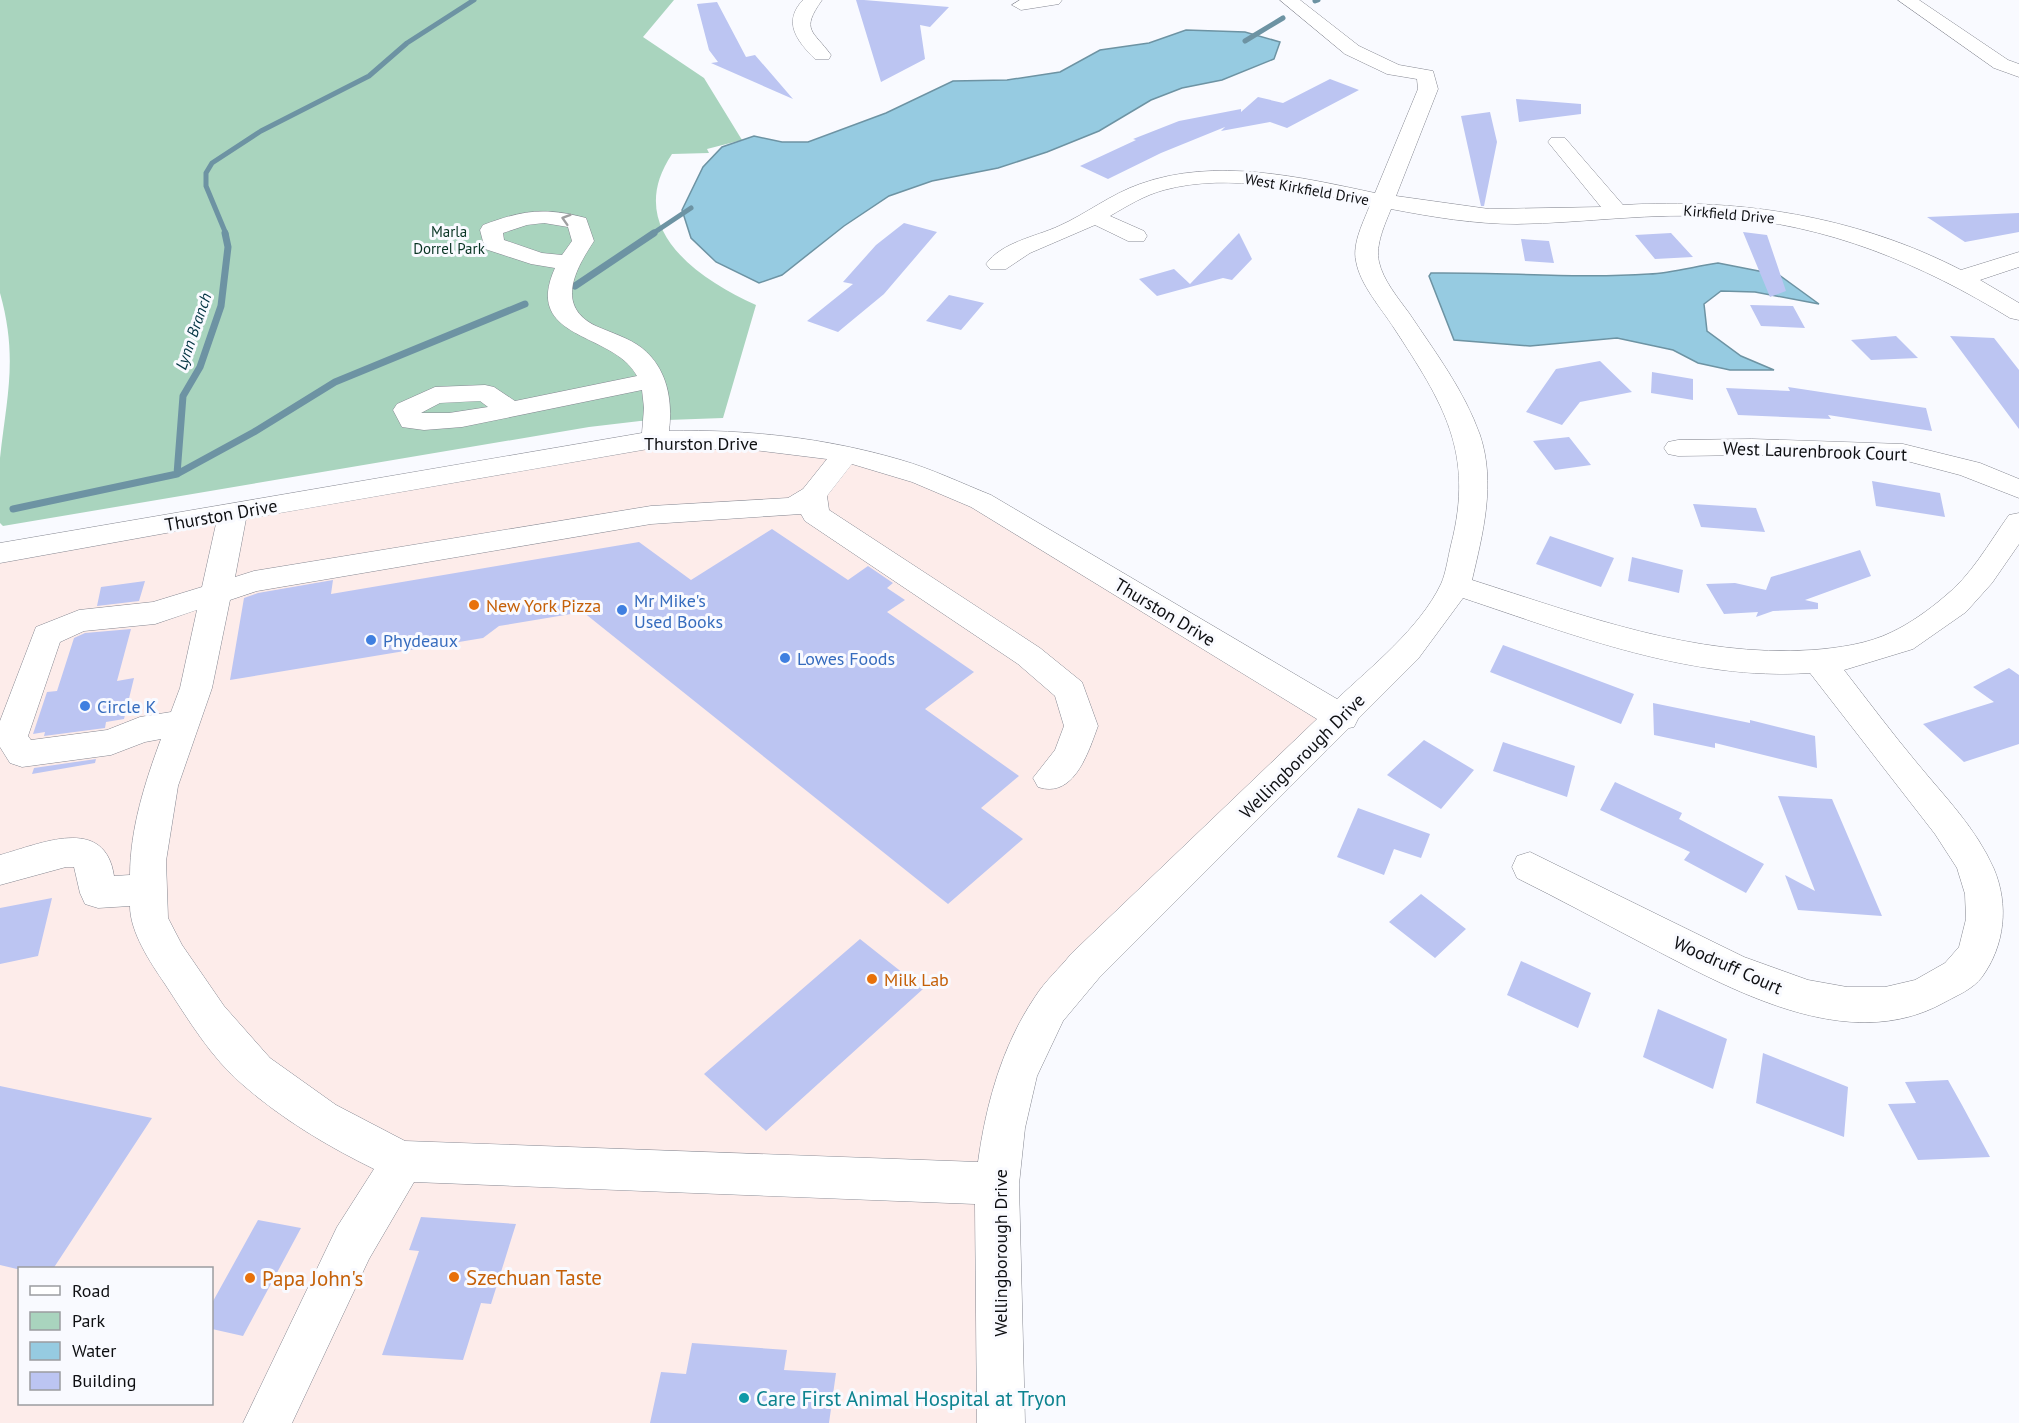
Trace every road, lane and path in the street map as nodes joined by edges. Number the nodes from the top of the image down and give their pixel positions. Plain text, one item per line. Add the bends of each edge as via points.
1 (813, 0) edge
2 (1053, 0) edge
3 (1289, 0) edge
4 (1906, 0) edge
5 (1022, 5) dead end
6 (822, 55) dead end
7 (2019, 71) edge
8 (1558, 142) dead end
9 (1384, 202) junction
10 (1618, 213) junction
11 (1093, 216) junction
12 (1136, 236) dead end
13 (2019, 259) edge
14 (567, 263) dead end
15 (998, 264) dead end
16 (1961, 278) junction
17 (2019, 313) edge
18 (653, 380) junction
19 (511, 410) dead end
20 (654, 440) junction
21 (1678, 448) dead end
22 (844, 455) junction
23 (2019, 489) edge
24 (813, 495) junction
25 (233, 513) junction
26 (2019, 522) edge
27 (0, 553) edge
28 (1456, 585) junction
29 (216, 593) junction
30 (1821, 664) junction
31 (1342, 718) junction
32 (182, 723) junction
33 (1050, 778) dead end
34 (1530, 867) dead end
35 (0, 870) edge
36 (148, 889) junction
37 (403, 1161) junction
38 (997, 1184) junction
39 (267, 1423) edge
40 (1002, 1423) edge

1 - 6 street via 802,13 800,26 805,40
2 - 5 street
3 - 9 street, Wellingborough Drive via 1352,50 1394,70 1426,75 1428,89
4 - 7 street via 2001,64
8 - 10 street
9 - 10 street, Kirkfield Drive via 1499,217
9 - 11 street, West Kirkfield Drive via 1237,167 1168,182
9 - 28 street, Wellingborough Drive via 1370,233 1367,261 1376,282 1448,391 1467,437 1474,483 1471,524
10 - 16 street, Kirkfield Drive via 1707,209 1773,217 1888,247
11 - 12 street
11 - 15 street, West Kirkfield Drive
13 - 16 street
14 - 18 street via 558,287 571,319 582,329 638,357
16 - 17 street, Kirkfield Drive
18 - 19 street
18 - 20 street via 660,414
20 - 22 street, Thurston Drive via 751,442
20 - 25 street, Thurston Drive
21 - 23 street, West Laurenbrook Court via 1903,452 1970,469
22 - 24 street
22 - 31 street, Thurston Drive via 920,475 981,501
24 - 29 street via 794,507 651,515 254,582
24 - 33 street via 815,514 1029,656 1070,690 1081,726 1069,757
25 - 27 street, Thurston Drive
25 - 29 street
26 - 30 street via 1970,590 1935,621 1884,647
28 - 30 street via 1672,651 1751,663
28 - 31 street, Wellingborough Drive via 1407,651
29 - 32 street via 196,688
29 - 32 street via 155,613 79,621 47,635 11,737 22,754 111,742 140,730
30 - 34 street, Woodruff Court via 1961,842 1981,884 1986,919 1976,952 1964,971 1938,990 1908,1000 1867,1005 1821,1001 1774,988 1714,962
31 - 38 street, Wellingborough Drive via 1085,966 1049,1009 1017,1074 1004,1128
32 - 36 street via 161,786 148,861
35 - 36 street via 66,852 82,853 94,862 98,893
36 - 37 street via 149,919 168,957 210,1019 256,1071 321,1119
37 - 38 street via 453,1166
37 - 39 street via 353,1242
38 - 40 street, Wellingborough Drive

